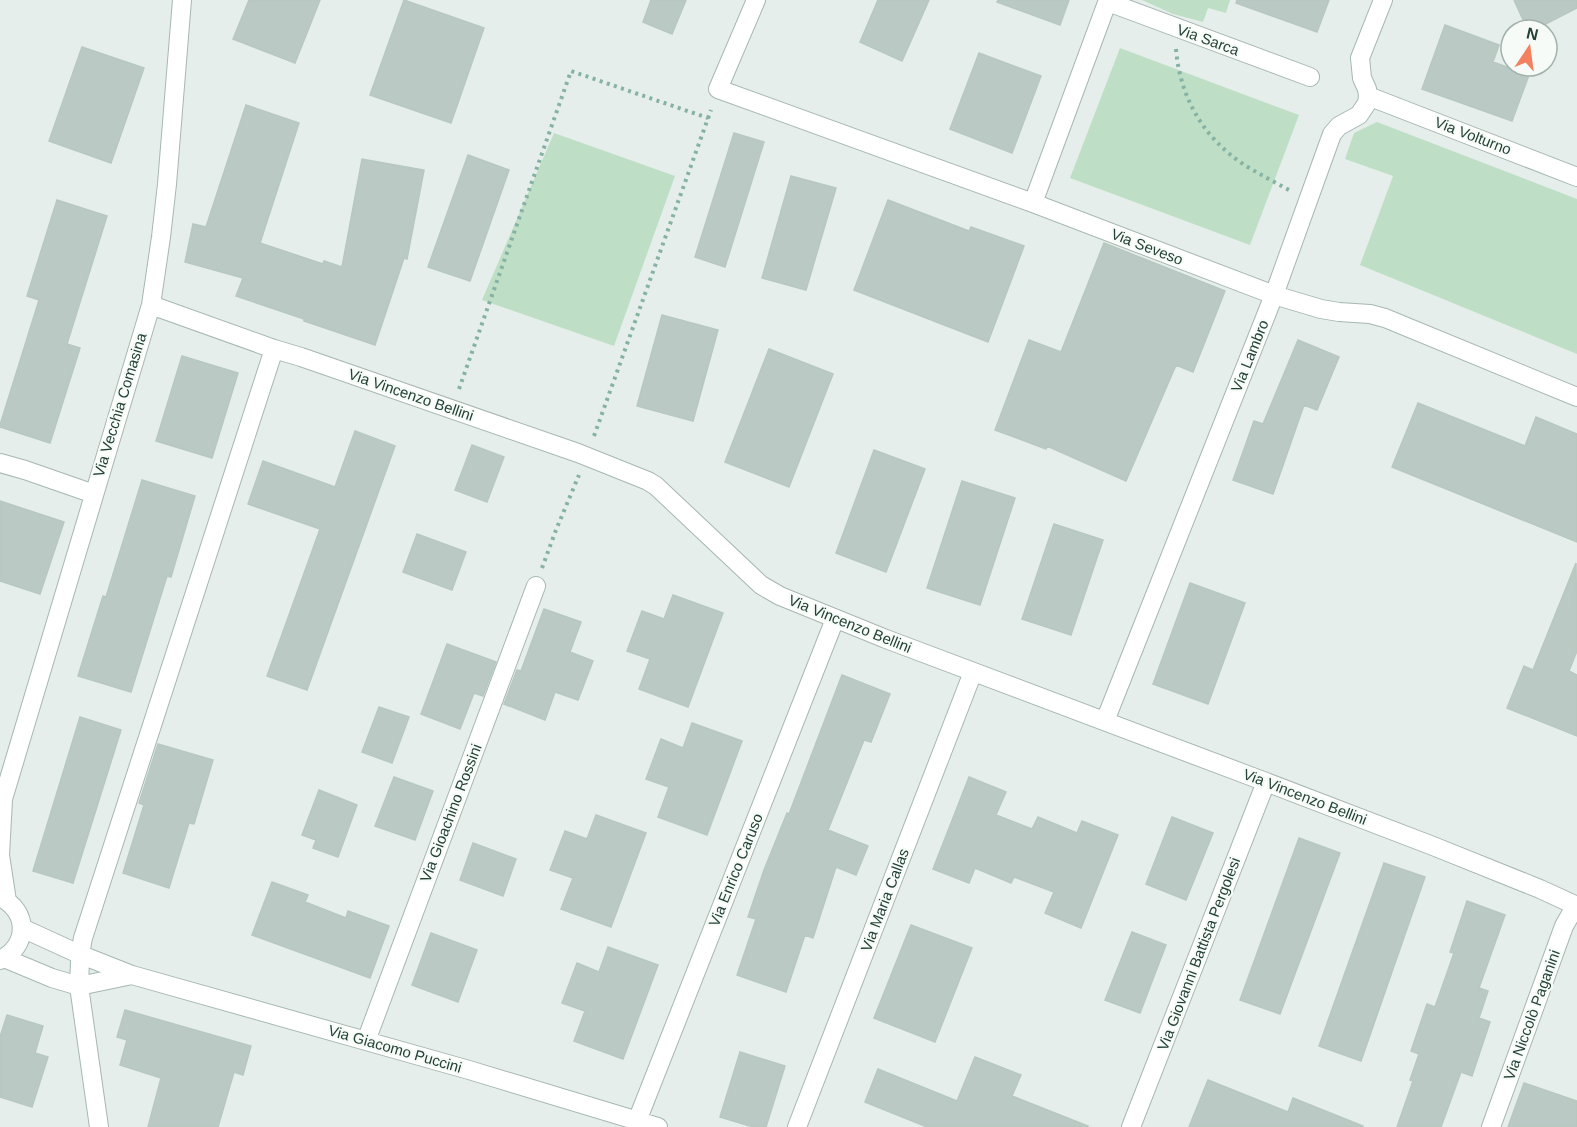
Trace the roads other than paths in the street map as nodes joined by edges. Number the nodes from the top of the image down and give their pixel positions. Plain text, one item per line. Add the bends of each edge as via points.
1 (182, 0) edge
2 (756, 0) edge
3 (1383, 0) edge
4 (1108, 1) edge
5 (1310, 76) dead end
6 (1368, 96) junction
7 (1577, 177) edge
8 (1033, 203) junction
9 (1274, 295) junction
10 (151, 305) junction
11 (274, 349) junction
12 (1577, 397) edge
13 (0, 463) edge
14 (94, 494) junction
15 (536, 586) road end
16 (835, 619) junction
17 (973, 672) junction
18 (1105, 721) junction
19 (1266, 782) junction
20 (1, 804) edge
21 (4, 899) edge
22 (1576, 905) edge
23 (22, 928) junction
24 (79, 954) junction
25 (2, 959) edge
26 (132, 975) junction
27 (79, 986) junction
28 (366, 1041) junction
29 (637, 1121) junction
30 (99, 1127) edge
31 (658, 1127) edge
32 (797, 1127) edge
33 (1131, 1127) edge
34 (1491, 1127) edge

1 - 10 street, Via Vecchia Comasina
2 - 8 street, Via Seveso via 718,89
3 - 6 street via 1360,58
4 - 5 street, Via Sarca
4 - 8 street, Via Sarca
6 - 7 street, Via Volturno
6 - 9 street, Via Lambro via 1364,110 1332,134
8 - 9 street, Via Seveso
9 - 12 street, Via Seveso via 1322,309 1384,318
9 - 18 street, Via Lambro
10 - 11 street, Via Vincenzo Bellini
10 - 14 street, Via Vecchia Comasina
11 - 16 street, Via Vincenzo Bellini via 451,410 584,464 630,473 656,486 761,585
11 - 24 street
13 - 14 street
14 - 20 street, Via Vecchia Comasina
15 - 28 street, Via Gioachino Rossini
16 - 17 street, Via Vincenzo Bellini
16 - 29 street, Via Enrico Caruso
17 - 18 street, Via Vincenzo Bellini
17 - 32 street, Via Maria Callas
18 - 19 street, Via Vincenzo Bellini
19 - 22 street, Via Vincenzo Bellini
19 - 33 street, Via Giovanni Battista Pergolesi
20 - 21 street, Via Vecchia Comasina
21 - 23 street via 15,908
22 - 34 street, Via Niccolò Paganini via 1564,926
23 - 24 street, Via Giacomo Puccini
23 - 25 street via 15,949
24 - 26 street, Via Giacomo Puccini
24 - 27 street
25 - 27 street, Via Giacomo Puccini
26 - 27 street, Via Giacomo Puccini
26 - 28 street, Via Giacomo Puccini
27 - 30 street
28 - 29 street, Via Giacomo Puccini
29 - 31 street, Via Giacomo Puccini

